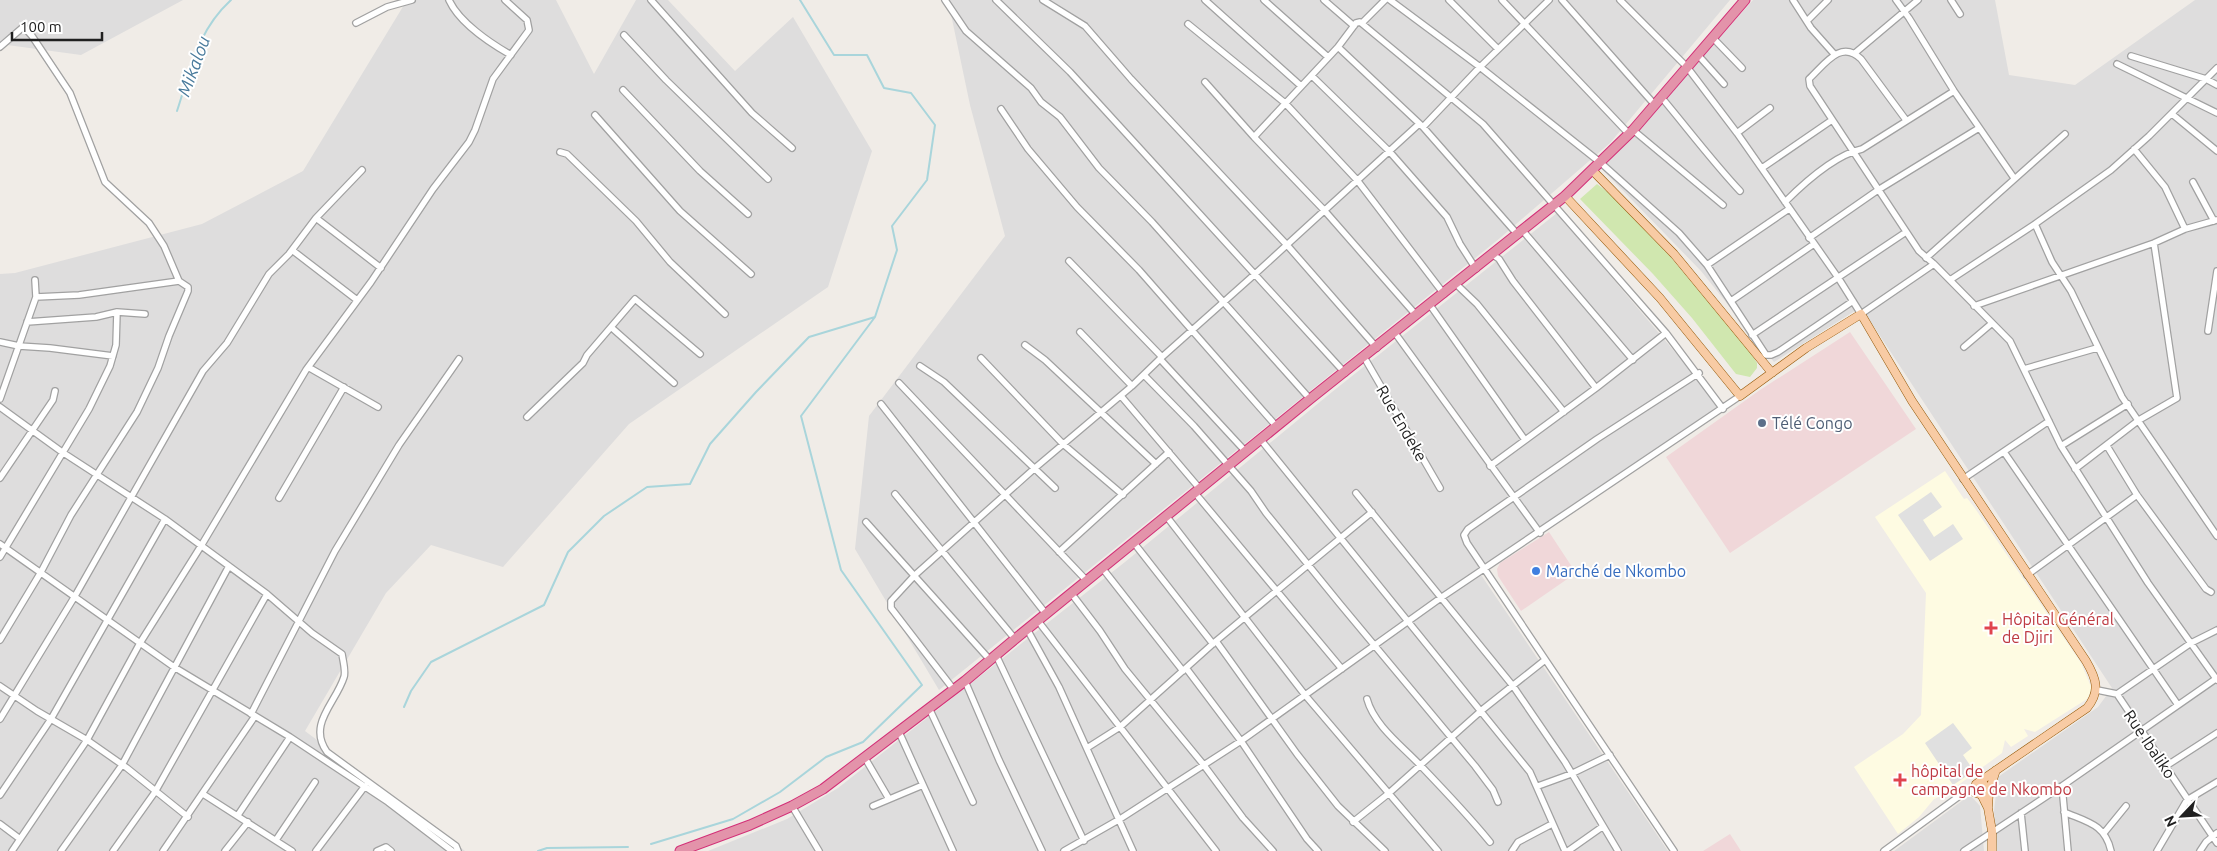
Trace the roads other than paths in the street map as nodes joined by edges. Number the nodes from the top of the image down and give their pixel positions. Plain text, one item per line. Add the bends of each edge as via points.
1 (412, 0) edge
2 (449, 0) edge
3 (505, 0) edge
4 (650, 0) edge
5 (945, 0) edge
6 (996, 0) edge
7 (1043, 0) edge
8 (1205, 0) edge
9 (1264, 0) edge
10 (1324, 0) edge
11 (1385, 0) edge
12 (1390, 0) edge
13 (1449, 0) edge
14 (1502, 0) edge
15 (1549, 0) edge
16 (1562, 0) edge
17 (1620, 0) edge
18 (1793, 0) edge
19 (1828, 0) edge
20 (1896, 0) edge
21 (1918, 0) edge
22 (1951, 0) edge
23 (1742, 1) edge
24 (1904, 11) junction
25 (1960, 14) dead end
26 (1807, 21) junction
27 (1525, 22) junction
28 (356, 23) dead end
29 (1362, 23) junction
30 (1188, 24) dead end
31 (1354, 26) junction
32 (624, 35) dead end
33 (1713, 38) junction
34 (0, 47) edge
35 (1338, 47) junction
36 (1498, 49) junction
37 (1855, 52) junction
38 (511, 55) junction
39 (1698, 55) junction
40 (1835, 55) junction
41 (2131, 56) dead end
42 (1328, 57) junction
43 (2117, 64) dead end
44 (1480, 67) junction
45 (1687, 67) junction
46 (1742, 68) dead end
47 (2217, 68) edge
48 (1312, 76) junction
49 (2206, 79) junction
50 (1205, 82) dead end
51 (1724, 84) dead end
52 (2217, 85) edge
53 (1301, 86) junction
54 (623, 90) dead end
55 (1954, 91) junction
56 (1451, 98) junction
57 (2186, 98) junction
58 (1658, 101) junction
59 (1286, 103) junction
60 (1001, 108) dead end
61 (1770, 108) dead end
62 (2217, 113) edge
63 (2172, 114) junction
64 (595, 115) dead end
65 (1832, 120) junction
66 (1906, 120) junction
67 (1421, 126) junction
68 (1979, 128) junction
69 (1631, 132) junction
70 (1737, 133) junction
71 (2065, 134) dead end
72 (1254, 137) junction
73 (792, 148) dead end
74 (2134, 149) junction
75 (1389, 151) junction
76 (1852, 151) junction
77 (2217, 151) edge
78 (560, 152) dead end
79 (1601, 163) junction
80 (1762, 168) junction
81 (362, 170) dead end
82 (1593, 171) junction
83 (768, 178) dead end
84 (2014, 178) junction
85 (1357, 180) junction
86 (2193, 182) dead end
87 (1878, 190) junction
88 (1740, 191) dead end
89 (1565, 196) junction
90 (1785, 202) junction
91 (1555, 204) junction
92 (1723, 205) dead end
93 (1789, 209) junction
94 (1324, 210) junction
95 (748, 214) dead end
96 (316, 218) junction
97 (2215, 220) edge
98 (2035, 224) junction
99 (2185, 229) junction
100 (1906, 232) junction
101 (1521, 233) junction
102 (1809, 238) junction
103 (2154, 242) junction
104 (1814, 244) junction
105 (1287, 245) junction
106 (292, 250) junction
107 (1493, 255) junction
108 (1926, 258) junction
109 (1069, 261) dead end
110 (1934, 264) junction
111 (1707, 265) junction
112 (381, 268) junction
113 (1476, 269) junction
114 (2217, 271) edge
115 (751, 274) dead end
116 (1256, 274) junction
117 (2061, 276) junction
118 (1838, 279) junction
119 (35, 280) dead end
120 (1950, 280) junction
121 (179, 281) junction
122 (1456, 284) junction
123 (1444, 294) junction
124 (36, 297) junction
125 (357, 300) junction
126 (1731, 301) junction
127 (1853, 301) junction
128 (1224, 302) junction
129 (1430, 305) junction
130 (1974, 306) junction
131 (117, 312) junction
132 (145, 314) dead end
133 (726, 314) dead end
134 (1860, 314) junction
135 (1416, 315) junction
136 (27, 322) junction
137 (1991, 324) junction
138 (612, 328) junction
139 (1191, 331) junction
140 (2208, 331) dead end
141 (1080, 332) dead end
142 (1395, 333) junction
143 (1666, 333) junction
144 (1752, 335) junction
145 (0, 342) edge
146 (1026, 345) dead end
147 (20, 346) junction
148 (1964, 347) dead end
149 (1377, 348) junction
150 (2097, 348) junction
151 (700, 354) dead end
152 (113, 356) junction
153 (1364, 357) junction
154 (980, 358) dead end
155 (1161, 358) junction
156 (459, 359) dead end
157 (1633, 360) junction
158 (920, 366) dead end
159 (308, 367) junction
160 (2024, 369) junction
161 (1345, 373) junction
162 (1699, 373) junction
163 (1772, 373) junction
164 (1144, 375) junction
165 (900, 382) dead end
166 (674, 383) dead end
167 (1132, 386) junction
168 (344, 387) junction
169 (1596, 388) junction
170 (55, 392) dead end
171 (1121, 396) junction
172 (1740, 396) junction
173 (0, 399) edge
174 (1310, 399) junction
175 (881, 404) dead end
176 (2128, 404) junction
177 (378, 407) dead end
178 (0, 408) edge
179 (1723, 409) junction
180 (1564, 412) junction
181 (1101, 413) junction
182 (527, 417) dead end
183 (2139, 420) junction
184 (2048, 421) junction
185 (1277, 427) junction
186 (32, 432) junction
187 (1260, 440) junction
188 (1525, 440) junction
189 (1063, 444) junction
190 (2061, 446) junction
191 (2107, 446) junction
192 (62, 452) junction
193 (1169, 452) junction
194 (1246, 452) junction
195 (2004, 452) junction
196 (1156, 464) junction
197 (1229, 465) junction
198 (1490, 466) junction
199 (1035, 468) junction
200 (2075, 469) junction
201 (96, 475) junction
202 (0, 478) edge
203 (1963, 479) junction
204 (1055, 488) dead end
205 (1440, 488) dead end
206 (1198, 491) junction
207 (1356, 493) dead end
208 (895, 494) dead end
209 (2137, 494) junction
210 (1123, 495) junction
211 (1005, 496) junction
212 (132, 498) junction
213 (278, 498) dead end
214 (1513, 498) junction
215 (1372, 512) junction
216 (2106, 516) junction
217 (1167, 517) junction
218 (165, 519) junction
219 (866, 522) dead end
220 (975, 523) junction
221 (1540, 533) junction
222 (2217, 536) edge
223 (1340, 538) junction
224 (1134, 543) junction
225 (2068, 544) junction
226 (2, 546) edge
227 (201, 546) junction
228 (942, 551) junction
229 (1059, 552) junction
230 (0, 557) edge
231 (1308, 565) junction
232 (229, 566) junction
233 (1103, 569) junction
234 (1486, 569) junction
235 (40, 572) junction
236 (915, 575) junction
237 (2027, 575) junction
238 (1087, 581) junction
239 (1276, 590) junction
240 (2211, 592) dead end
241 (1071, 593) junction
242 (266, 594) junction
243 (74, 596) junction
244 (1442, 598) junction
245 (1046, 614) junction
246 (1245, 618) junction
247 (108, 620) junction
248 (1038, 620) junction
249 (298, 622) junction
250 (1407, 622) junction
251 (1027, 629) junction
252 (2217, 630) edge
253 (1014, 639) junction
254 (0, 640) edge
255 (1215, 642) junction
256 (140, 643) junction
257 (2191, 643) junction
258 (1374, 646) junction
259 (993, 658) junction
260 (1545, 660) junction
261 (174, 667) junction
262 (1342, 669) junction
263 (1184, 670) junction
264 (2153, 670) junction
265 (2217, 679) edge
266 (965, 681) junction
267 (0, 686) edge
268 (1513, 686) junction
269 (211, 690) junction
270 (954, 690) junction
271 (2096, 690) junction
272 (2117, 694) junction
273 (1305, 695) junction
274 (15, 696) junction
275 (1367, 699) dead end
276 (1150, 702) junction
277 (2178, 705) junction
278 (930, 708) junction
279 (1482, 710) junction
280 (253, 715) junction
281 (1272, 718) junction
282 (0, 719) edge
283 (51, 719) junction
284 (1120, 727) junction
285 (2141, 731) junction
286 (900, 732) junction
287 (2217, 733) edge
288 (290, 737) junction
289 (1451, 738) junction
290 (87, 740) junction
291 (1240, 741) junction
292 (1087, 748) junction
293 (1610, 756) junction
294 (865, 758) junction
295 (1203, 764) junction
296 (122, 765) junction
297 (1420, 765) junction
298 (2166, 766) junction
299 (1996, 770) junction
300 (1572, 774) junction
301 (315, 782) dead end
302 (1979, 782) junction
303 (2217, 782) edge
304 (923, 785) junction
305 (365, 786) junction
306 (1538, 786) junction
307 (2062, 786) junction
308 (1168, 788) junction
309 (1968, 790) junction
310 (155, 792) junction
311 (1985, 793) junction
312 (203, 794) junction
313 (1388, 794) junction
314 (0, 795) edge
315 (390, 800) junction
316 (889, 800) junction
317 (2187, 800) junction
318 (973, 802) dead end
319 (1498, 802) dead end
320 (792, 806) junction
321 (873, 806) dead end
322 (2126, 806) dead end
323 (2064, 812) junction
324 (2021, 813) junction
325 (238, 815) junction
326 (188, 817) junction
327 (1120, 819) junction
328 (248, 822) junction
329 (1354, 822) junction
330 (0, 824) edge
331 (1552, 824) junction
332 (1602, 827) junction
333 (1992, 831) junction
334 (2104, 833) junction
335 (2215, 835) edge
336 (20, 839) junction
337 (276, 840) junction
338 (1084, 841) junction
339 (1490, 842) dead end
340 (2217, 842) edge
341 (12, 851) edge
342 (61, 851) edge
343 (113, 851) edge
344 (163, 851) edge
345 (225, 851) edge
346 (292, 851) edge
347 (316, 851) edge
348 (377, 851) edge
349 (391, 851) edge
350 (452, 851) edge
351 (458, 851) edge
352 (680, 851) edge
353 (819, 851) edge
354 (953, 851) edge
355 (1042, 851) edge
356 (1064, 851) edge
357 (1133, 851) edge
358 (1216, 851) edge
359 (1273, 851) edge
360 (1318, 851) edge
361 (1385, 851) edge
362 (1438, 851) edge
363 (1512, 851) edge
364 (1567, 851) edge
365 (1618, 851) edge
366 (1674, 851) edge
367 (1884, 851) edge
368 (1964, 851) edge
369 (1992, 851) edge
370 (2025, 851) edge
371 (2068, 851) edge
372 (2111, 851) edge
373 (2157, 851) edge
374 (2200, 851) edge

1 - 28 street via 386,7
2 - 38 street via 475,30
3 - 38 street via 530,26
4 - 73 street via 752,113
5 - 128 street via 966,31 1060,117 1099,168
6 - 116 street via 1070,72
7 - 105 street via 1085,26
8 - 53 street
9 - 42 street
10 - 31 street
11 - 29 street
12 - 44 street
13 - 36 street
14 - 27 street
15 - 27 street
16 - 58 street
17 - 45 street
18 - 26 street
19 - 26 street
20 - 24 street
21 - 24 street
22 - 25 street
23 - 33 highway
24 - 37 street
24 - 55 street
26 - 40 street
27 - 36 street
27 - 69 street
29 - 31 street via 1358,21
29 - 56 street
30 - 59 street
31 - 35 street
32 - 83 street
33 - 39 highway
33 - 46 street
34 - 121 street via 22,28 32,36 70,93 105,182 149,222
35 - 42 street
35 - 67 street
36 - 44 street
37 - 40 street via 1846,50
37 - 66 street
38 - 112 street via 493,79 469,142 433,189
39 - 45 highway
39 - 51 street
40 - 65 street via 1809,81
41 - 49 street
42 - 48 street
43 - 57 street
44 - 56 street
44 - 79 street
45 - 58 highway
45 - 70 street
47 - 49 street
48 - 53 street
48 - 75 street
49 - 52 street
49 - 57 street
50 - 72 street
53 - 59 street
54 - 95 street via 700,172
55 - 66 street
55 - 68 street
56 - 67 street
56 - 91 street via 1482,124
57 - 62 street
57 - 63 street
58 - 69 highway
58 - 88 street
59 - 72 street
59 - 85 street
60 - 139 street via 1028,149 1077,207 1139,270
61 - 70 street
63 - 74 street
63 - 77 street
64 - 115 street via 680,211
65 - 76 street
65 - 80 street
66 - 76 street via 1862,149
67 - 75 street
67 - 101 street
68 - 84 street
68 - 87 street
69 - 79 highway
69 - 92 street
70 - 80 street
71 - 84 street
72 - 94 street
74 - 98 street via 2111,170
74 - 99 street via 2164,187
75 - 85 street
75 - 113 street via 1447,217
76 - 87 street
76 - 90 street via 1802,185
78 - 133 street via 567,154 636,222 670,262
79 - 82 highway
79 - 111 street via 1679,233
80 - 90 street
81 - 96 street
82 - 89 highway
82 - 163 main road via 1674,254
84 - 108 street
85 - 94 street
85 - 123 street
86 - 97 street
87 - 100 street
87 - 102 street
89 - 91 highway
89 - 172 main road via 1682,323
90 - 93 street
91 - 101 highway
91 - 143 street
93 - 102 street
93 - 111 street
94 - 105 street
94 - 135 street
96 - 106 street
96 - 112 street
97 - 99 street
98 - 117 street
98 - 120 street
99 - 103 street
100 - 108 street
100 - 118 street
101 - 107 highway
101 - 157 street
102 - 104 street
103 - 117 street
103 - 183 street via 2177,398
104 - 118 street
104 - 126 street
105 - 116 street
105 - 149 street
106 - 125 street
106 - 212 street via 269,274 227,342 204,371
107 - 113 highway
107 - 169 street
108 - 110 street
109 - 155 street
110 - 120 street
110 - 134 street
111 - 126 street
112 - 125 street
113 - 122 highway
114 - 140 street
116 - 128 street
116 - 161 street
117 - 130 street
117 - 150 street
118 - 127 street
118 - 144 street
119 - 124 street
120 - 130 street
121 - 124 street via 80,295
121 - 201 street via 188,287 188,291 158,368 136,412
122 - 123 highway
122 - 180 street via 1477,304
123 - 129 highway
124 - 136 street
125 - 159 street
126 - 144 street
127 - 134 street
127 - 144 street via 1774,354 1765,354
128 - 139 street
128 - 174 street
129 - 135 highway
129 - 188 street
130 - 137 street
131 - 132 street
131 - 136 street via 96,317
131 - 152 street via 118,339
134 - 163 main road
134 - 203 main road
135 - 142 highway
136 - 147 street
137 - 148 street
137 - 160 street via 2010,341
138 - 151 street via 635,299
138 - 166 street
138 - 182 street via 583,363
139 - 155 street
139 - 185 street
141 - 167 street
142 - 149 highway
142 - 198 street
143 - 157 street
143 - 162 street
145 - 147 street
146 - 181 street
147 - 152 street
147 - 173 street
149 - 153 highway
150 - 160 street
150 - 176 street
152 - 192 street via 89,409
153 - 161 highway
153 - 205 street, Rue Endeke
154 - 189 street
155 - 164 street
155 - 194 street
156 - 249 street via 369,494
157 - 169 street
158 - 199 street via 944,382
159 - 168 street
159 - 227 street
160 - 184 street
161 - 174 highway
162 - 179 street
162 - 214 street
163 - 172 main road
164 - 167 street
164 - 197 street
165 - 211 street
167 - 171 street
168 - 177 street
168 - 213 street
169 - 180 street
170 - 186 street
171 - 181 street
171 - 193 street
172 - 179 street
174 - 185 highway
175 - 220 street
176 - 183 street
176 - 190 street
178 - 186 street
179 - 221 street
180 - 188 street
181 - 189 street
181 - 196 street
183 - 191 street
183 - 222 street
184 - 190 street
184 - 195 street
185 - 187 highway
186 - 192 street
186 - 202 street
187 - 194 highway
187 - 223 street
188 - 198 street
189 - 199 street
189 - 210 street
190 - 200 street
191 - 200 street
191 - 209 street
192 - 201 street
192 - 226 street
193 - 196 street
193 - 206 street
194 - 197 highway
195 - 203 street
195 - 225 street
196 - 210 street
197 - 206 highway
197 - 231 street
198 - 214 street
199 - 204 street
199 - 211 street
200 - 216 street
201 - 212 street
201 - 235 street
203 - 237 main road
206 - 217 highway
206 - 239 street
207 - 215 street
208 - 228 street
209 - 216 street
209 - 240 street
210 - 229 street
211 - 220 street
211 - 229 street
212 - 218 street
212 - 243 street
214 - 221 street
214 - 234 street via 1465,531 1465,539
215 - 223 street
215 - 244 street
216 - 225 street
216 - 257 street
217 - 224 highway
217 - 246 street
218 - 227 street
218 - 247 street
219 - 236 street
220 - 228 street
220 - 245 street
221 - 234 street
223 - 231 street
223 - 250 street
224 - 233 highway
224 - 255 street
225 - 237 street
225 - 264 street
226 - 230 street
226 - 235 street
227 - 232 street
227 - 256 street
228 - 236 street
228 - 253 street
229 - 238 street
231 - 239 street
231 - 258 street
232 - 242 street
232 - 261 street
233 - 238 highway
233 - 263 street
234 - 244 street
234 - 260 street
235 - 243 street
235 - 254 street
236 - 259 street
236 - 270 street via 890,601 891,608
237 - 271 main road via 2086,661
238 - 241 highway
239 - 246 street
239 - 262 street
241 - 245 highway
241 - 276 street
242 - 249 street
242 - 269 street
243 - 247 street
243 - 274 street
244 - 250 street
244 - 268 street
245 - 248 highway
246 - 255 street
246 - 273 street
247 - 256 street
247 - 283 street
248 - 251 highway
248 - 284 street
249 - 280 street
249 - 315 street via 342,654 345,675 337,696 325,710 320,732 322,744 327,752
250 - 258 street
250 - 279 street
251 - 253 highway
251 - 292 street
252 - 257 street
253 - 259 highway
255 - 263 street
255 - 281 street
256 - 261 street
256 - 290 street
257 - 264 street
257 - 265 street
258 - 262 street
258 - 289 street
259 - 266 highway
259 - 338 street
260 - 268 street
260 - 293 street
261 - 269 street
261 - 296 street
262 - 273 street
263 - 276 street
263 - 291 street
264 - 272 street
264 - 277 street
265 - 277 street
266 - 270 highway
266 - 355 street
267 - 274 street
268 - 279 street
268 - 300 street
269 - 280 street
269 - 310 street
270 - 278 highway
271 - 272 street
271 - 299 main road via 2087,708
272 - 285 street, Rue Ibaliko
273 - 281 street
273 - 313 street
274 - 282 street
274 - 283 street
275 - 297 street via 1375,717
276 - 284 street
276 - 295 street
277 - 285 street
278 - 286 highway
278 - 318 street
279 - 289 street
279 - 306 street
280 - 288 street
280 - 312 street
281 - 291 street
281 - 329 street via 1302,762
283 - 290 street
283 - 314 street
284 - 292 street
284 - 308 street
285 - 298 street, Rue Ibaliko
285 - 307 street
286 - 294 highway
286 - 304 street
287 - 298 street
288 - 305 street
288 - 325 street
289 - 297 street
289 - 319 street via 1493,790
290 - 296 street
290 - 336 street
291 - 295 street
291 - 360 street
292 - 327 street
293 - 300 street
293 - 366 street
294 - 316 street
294 - 320 highway via 823,789
295 - 308 street
295 - 359 street via 1243,818
296 - 310 street
296 - 342 street
297 - 313 street
297 - 339 street
298 - 317 street, Rue Ibaliko
299 - 302 main road
299 - 311 main road
300 - 306 street
300 - 332 street
301 - 337 street
302 - 309 street
302 - 311 main road
303 - 317 street
304 - 316 street
304 - 354 street
305 - 315 street
305 - 347 street
306 - 331 street
307 - 323 street
307 - 324 street
308 - 327 street
308 - 358 street
309 - 311 main road
309 - 367 street
310 - 326 street
310 - 343 street
311 - 333 main road
312 - 325 street
312 - 326 street
313 - 329 street
313 - 362 street
315 - 350 street
315 - 351 street via 456,846
316 - 321 street
317 - 335 street, Rue Ibaliko
317 - 373 street
320 - 352 highway
320 - 353 street
322 - 334 street
323 - 334 street
323 - 371 street
324 - 333 street
324 - 370 street
325 - 328 street
326 - 344 street
327 - 338 street
327 - 357 street
328 - 337 street
328 - 345 street
329 - 361 street
330 - 336 street
331 - 363 street via 1518,842
331 - 364 street
332 - 364 street
332 - 365 street
333 - 368 street
333 - 369 main road
334 - 372 street
335 - 340 street, Rue Ibaliko
335 - 374 street
336 - 341 street
337 - 346 street
338 - 356 street
348 - 349 street via 386,846

